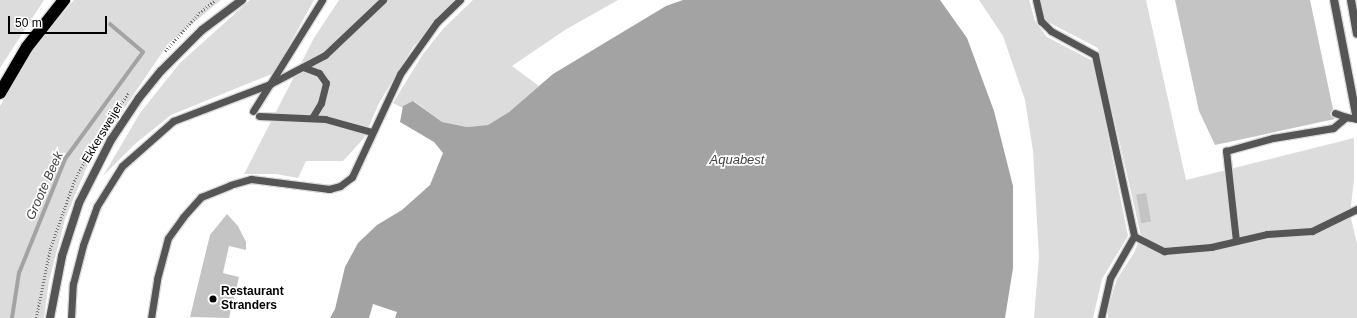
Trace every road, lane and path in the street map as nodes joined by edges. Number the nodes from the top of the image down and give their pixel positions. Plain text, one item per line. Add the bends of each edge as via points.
1 (64, 0) edge
2 (242, 0) edge
3 (322, 0) edge
4 (383, 0) edge
5 (460, 0) edge
6 (1036, 0) edge
7 (1334, 0) edge
8 (1350, 0) edge
9 (1357, 33) edge
10 (303, 67) junction
11 (270, 84) junction
12 (0, 93) edge
13 (253, 111) dead end
14 (1335, 112) dead end
15 (259, 116) dead end
16 (1346, 117) junction
17 (312, 118) junction
18 (1357, 119) edge
19 (372, 132) junction
20 (1357, 210) edge
21 (1134, 236) junction
22 (1236, 241) junction
23 (50, 318) edge
24 (71, 318) edge
25 (151, 318) edge
26 (1101, 318) edge

1 - 12 highway via 27,47
2 - 23 street, Ekkersweijer via 202,30 161,71 111,140 79,203 62,256
3 - 11 lane
4 - 10 lane via 325,55
5 - 19 lane via 437,22 400,74
6 - 21 lane via 1041,21 1051,31 1095,55
7 - 18 street
8 - 9 street
10 - 11 lane
10 - 17 lane via 319,73 326,83 321,103
11 - 13 lane
11 - 24 lane via 173,121 122,166 97,206 83,245 72,284
14 - 16 lane
15 - 17 lane
16 - 18 lane
16 - 22 lane via 1333,128 1273,138 1226,151
17 - 19 lane
19 - 25 lane via 352,177 340,186 329,189 251,179 230,184 201,198 168,238 157,279
20 - 22 lane via 1312,231 1267,234
21 - 22 lane via 1164,251 1211,247
21 - 26 lane via 1110,278

